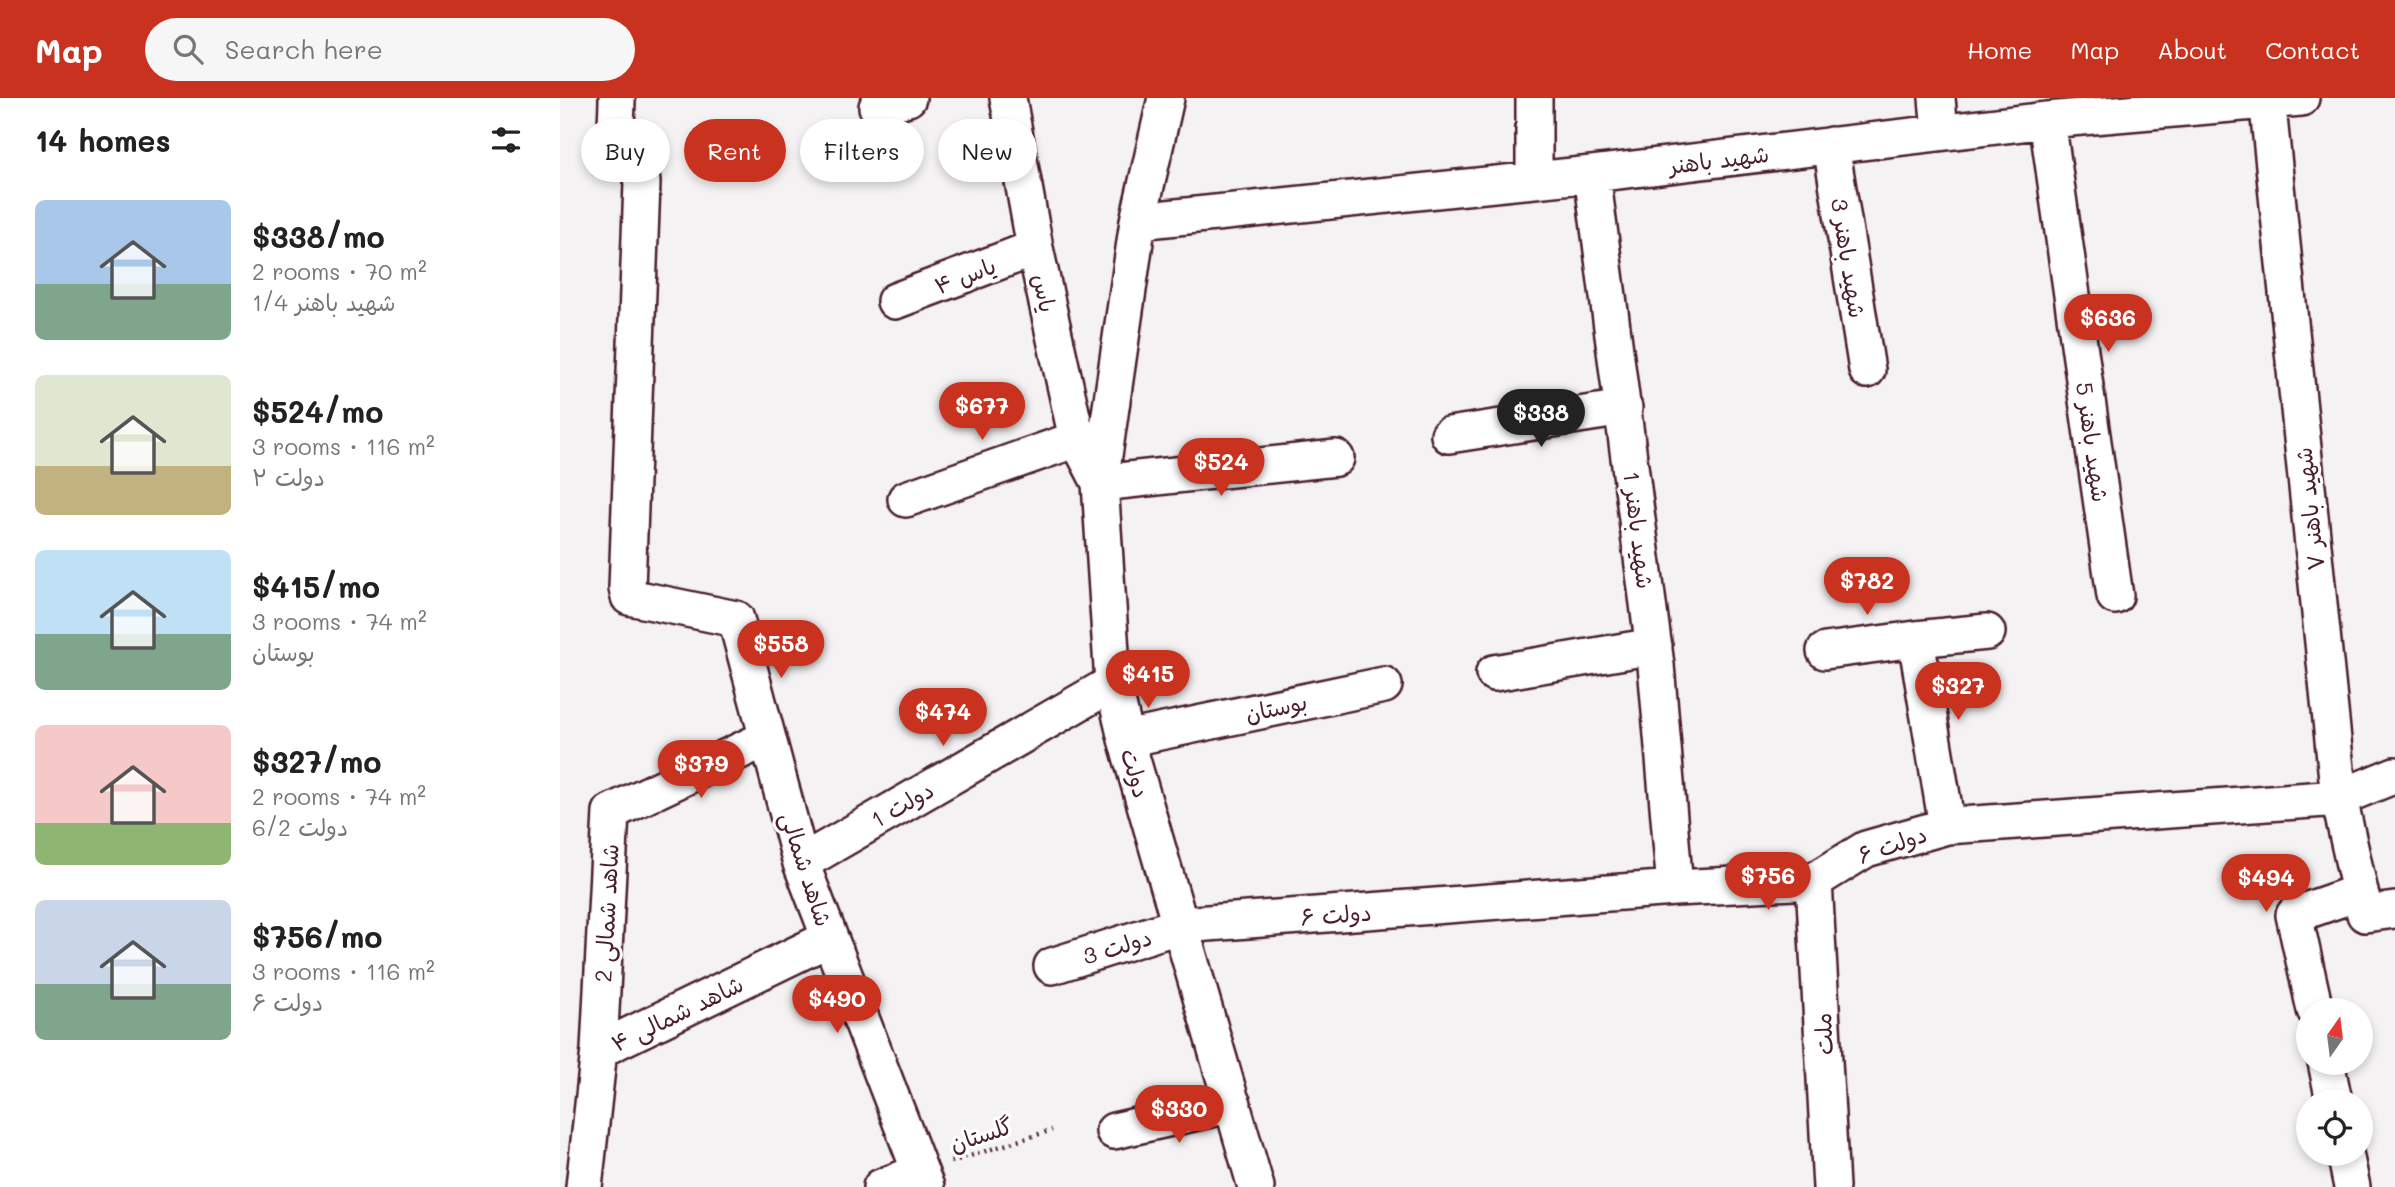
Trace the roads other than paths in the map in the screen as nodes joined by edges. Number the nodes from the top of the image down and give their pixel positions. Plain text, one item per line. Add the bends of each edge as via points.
1 (617, 98) edge
2 (1166, 98) edge
3 (1534, 98) edge
4 (1937, 98) edge
5 (2278, 99) edge
6 (1015, 109) edge
7 (2047, 120) junction
8 (1940, 132) junction
9 (1831, 145) junction
10 (1592, 174) junction
11 (1534, 180) junction
12 (1138, 221) junction
13 (1035, 248) junction
14 (895, 301) dead end
15 (1867, 370) dead end
16 (1624, 408) junction
17 (1449, 435) dead end
18 (1077, 439) junction
19 (1336, 458) dead end
20 (1100, 483) junction
21 (905, 499) dead end
22 (2115, 596) dead end
23 (1987, 632) dead end
24 (1916, 639) junction
25 (1654, 646) junction
26 (1825, 651) dead end
27 (1494, 673) dead end
28 (1113, 682) junction
29 (1384, 685) dead end
30 (767, 738) junction
31 (1126, 739) junction
32 (2395, 775) edge
33 (2339, 798) junction
34 (1947, 826) junction
35 (801, 863) junction
36 (1814, 881) junction
37 (1675, 888) junction
38 (2374, 905) edge
39 (1181, 926) junction
40 (830, 938) junction
41 (1052, 966) dead end
42 (2312, 998) edge
43 (599, 1050) junction
44 (1233, 1104) junction
45 (1114, 1131) dead end
46 (2348, 1166) edge
47 (923, 1180) edge
48 (584, 1187) edge
49 (881, 1187) edge
50 (1256, 1187) edge
51 (1831, 1187) edge
52 (2352, 1187) edge

1 - 30 street, شاهد شمالی via 617,144 626,157 640,165 642,183 629,597 736,619
2 - 12 street, دولت
3 - 11 street
4 - 8 street
5 - 7 street, شهید باهنر
5 - 33 street, شهید باهنر ۷
6 - 13 street, یاس
7 - 8 street, شهید باهنر
7 - 22 street, شهید باهنر 5
8 - 9 street, شهید باهنر
9 - 10 street, شهید باهنر
9 - 15 street, شهید باهنر 3
10 - 11 street, شهید باهنر
10 - 16 street, شهید باهنر 1
11 - 12 street, شهید باهنر
12 - 20 street, دولت
13 - 14 street, یاس ۴
13 - 18 street, یاس
16 - 17 street
16 - 25 street, شهید باهنر 1
18 - 20 street, یاس
18 - 21 street
19 - 20 street
20 - 28 street, دولت
23 - 24 street
24 - 26 street
24 - 34 street
25 - 27 street
25 - 37 street, شهید باهنر 1
28 - 31 street, دولت
28 - 35 street, دولت 1
29 - 31 street, بوستان
30 - 35 street, شاهد شمالی
30 - 43 street, شاهد شمالی 2 via 611,812
31 - 39 street, دولت
32 - 33 street, دولت ۶
33 - 34 street, دولت ۶
33 - 38 street, شهید باهنر ۷
34 - 36 street, دولت ۶ via 1866,849
35 - 40 street, شاهد شمالی
36 - 37 street, دولت ۶
36 - 51 street, ملت
37 - 39 street, دولت ۶
38 - 42 street via 2294,915
39 - 41 street, دولت 3
39 - 44 street, دولت
40 - 43 street, شاهد شمالی ۴
40 - 47 street, شاهد شمالی
43 - 48 street, شاهد شمالی 2
44 - 45 street
44 - 50 street, دولت
46 - 52 street
47 - 49 street

